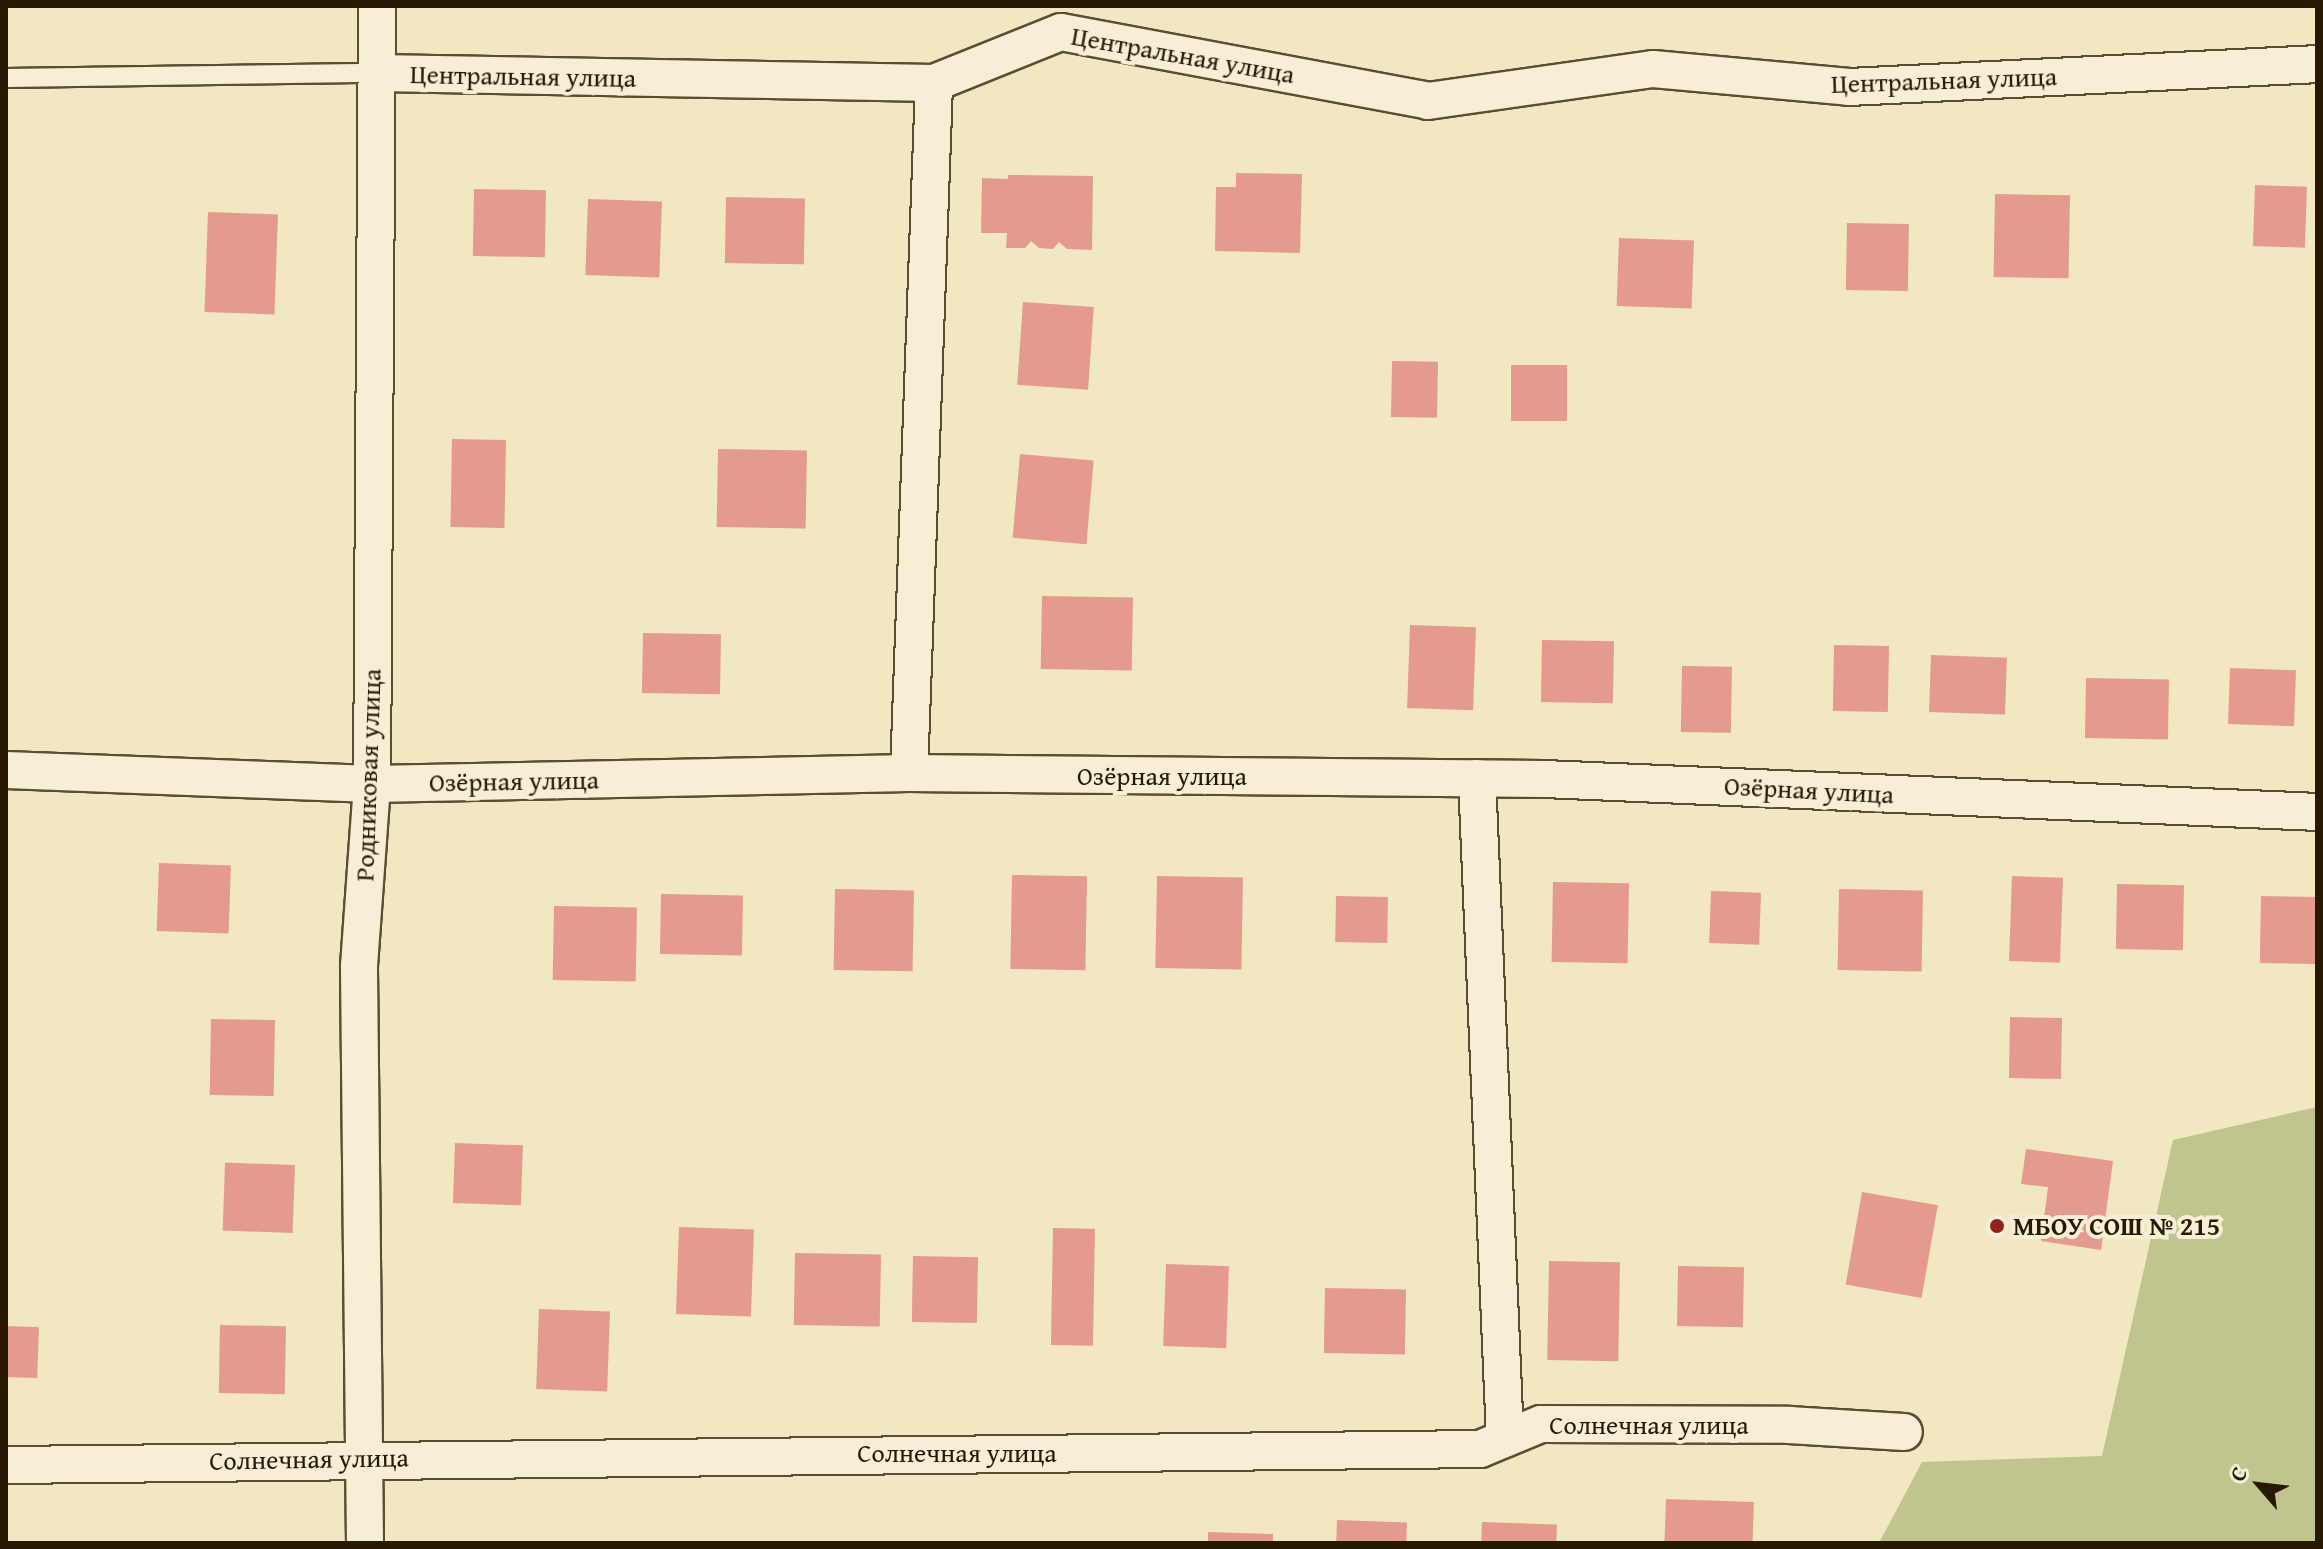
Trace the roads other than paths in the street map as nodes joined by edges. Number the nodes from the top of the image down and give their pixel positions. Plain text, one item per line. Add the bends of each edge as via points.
1 (377, 6) edge
2 (1061, 19) edge
3 (2317, 64) edge
4 (377, 73) junction
5 (6, 78) edge
6 (934, 83) junction
7 (6, 770) edge
8 (909, 773) junction
9 (1477, 778) junction
10 (372, 784) junction
11 (2317, 812) edge
12 (1904, 1432) dead end
13 (1505, 1438) junction
14 (364, 1458) junction
15 (6, 1465) edge
16 (365, 1543) edge

1 - 4 street, Родниковая улица
2 - 3 street, Центральная улица via 1428,101 1653,69 1849,87
2 - 6 street, Центральная улица
4 - 5 lane, Центральная улица
4 - 6 street, Центральная улица
4 - 10 street, Родниковая улица
6 - 8 street
7 - 10 street, Озёрная улица
8 - 9 street, Озёрная улица
8 - 10 street, Озёрная улица
9 - 11 street, Озёрная улица
9 - 13 street
10 - 14 street, Родниковая улица via 359,966
12 - 13 street, Солнечная улица via 1789,1425 1541,1424
13 - 14 street, Солнечная улица via 1480,1449
14 - 15 street, Солнечная улица
14 - 16 street, Родниковая улица

